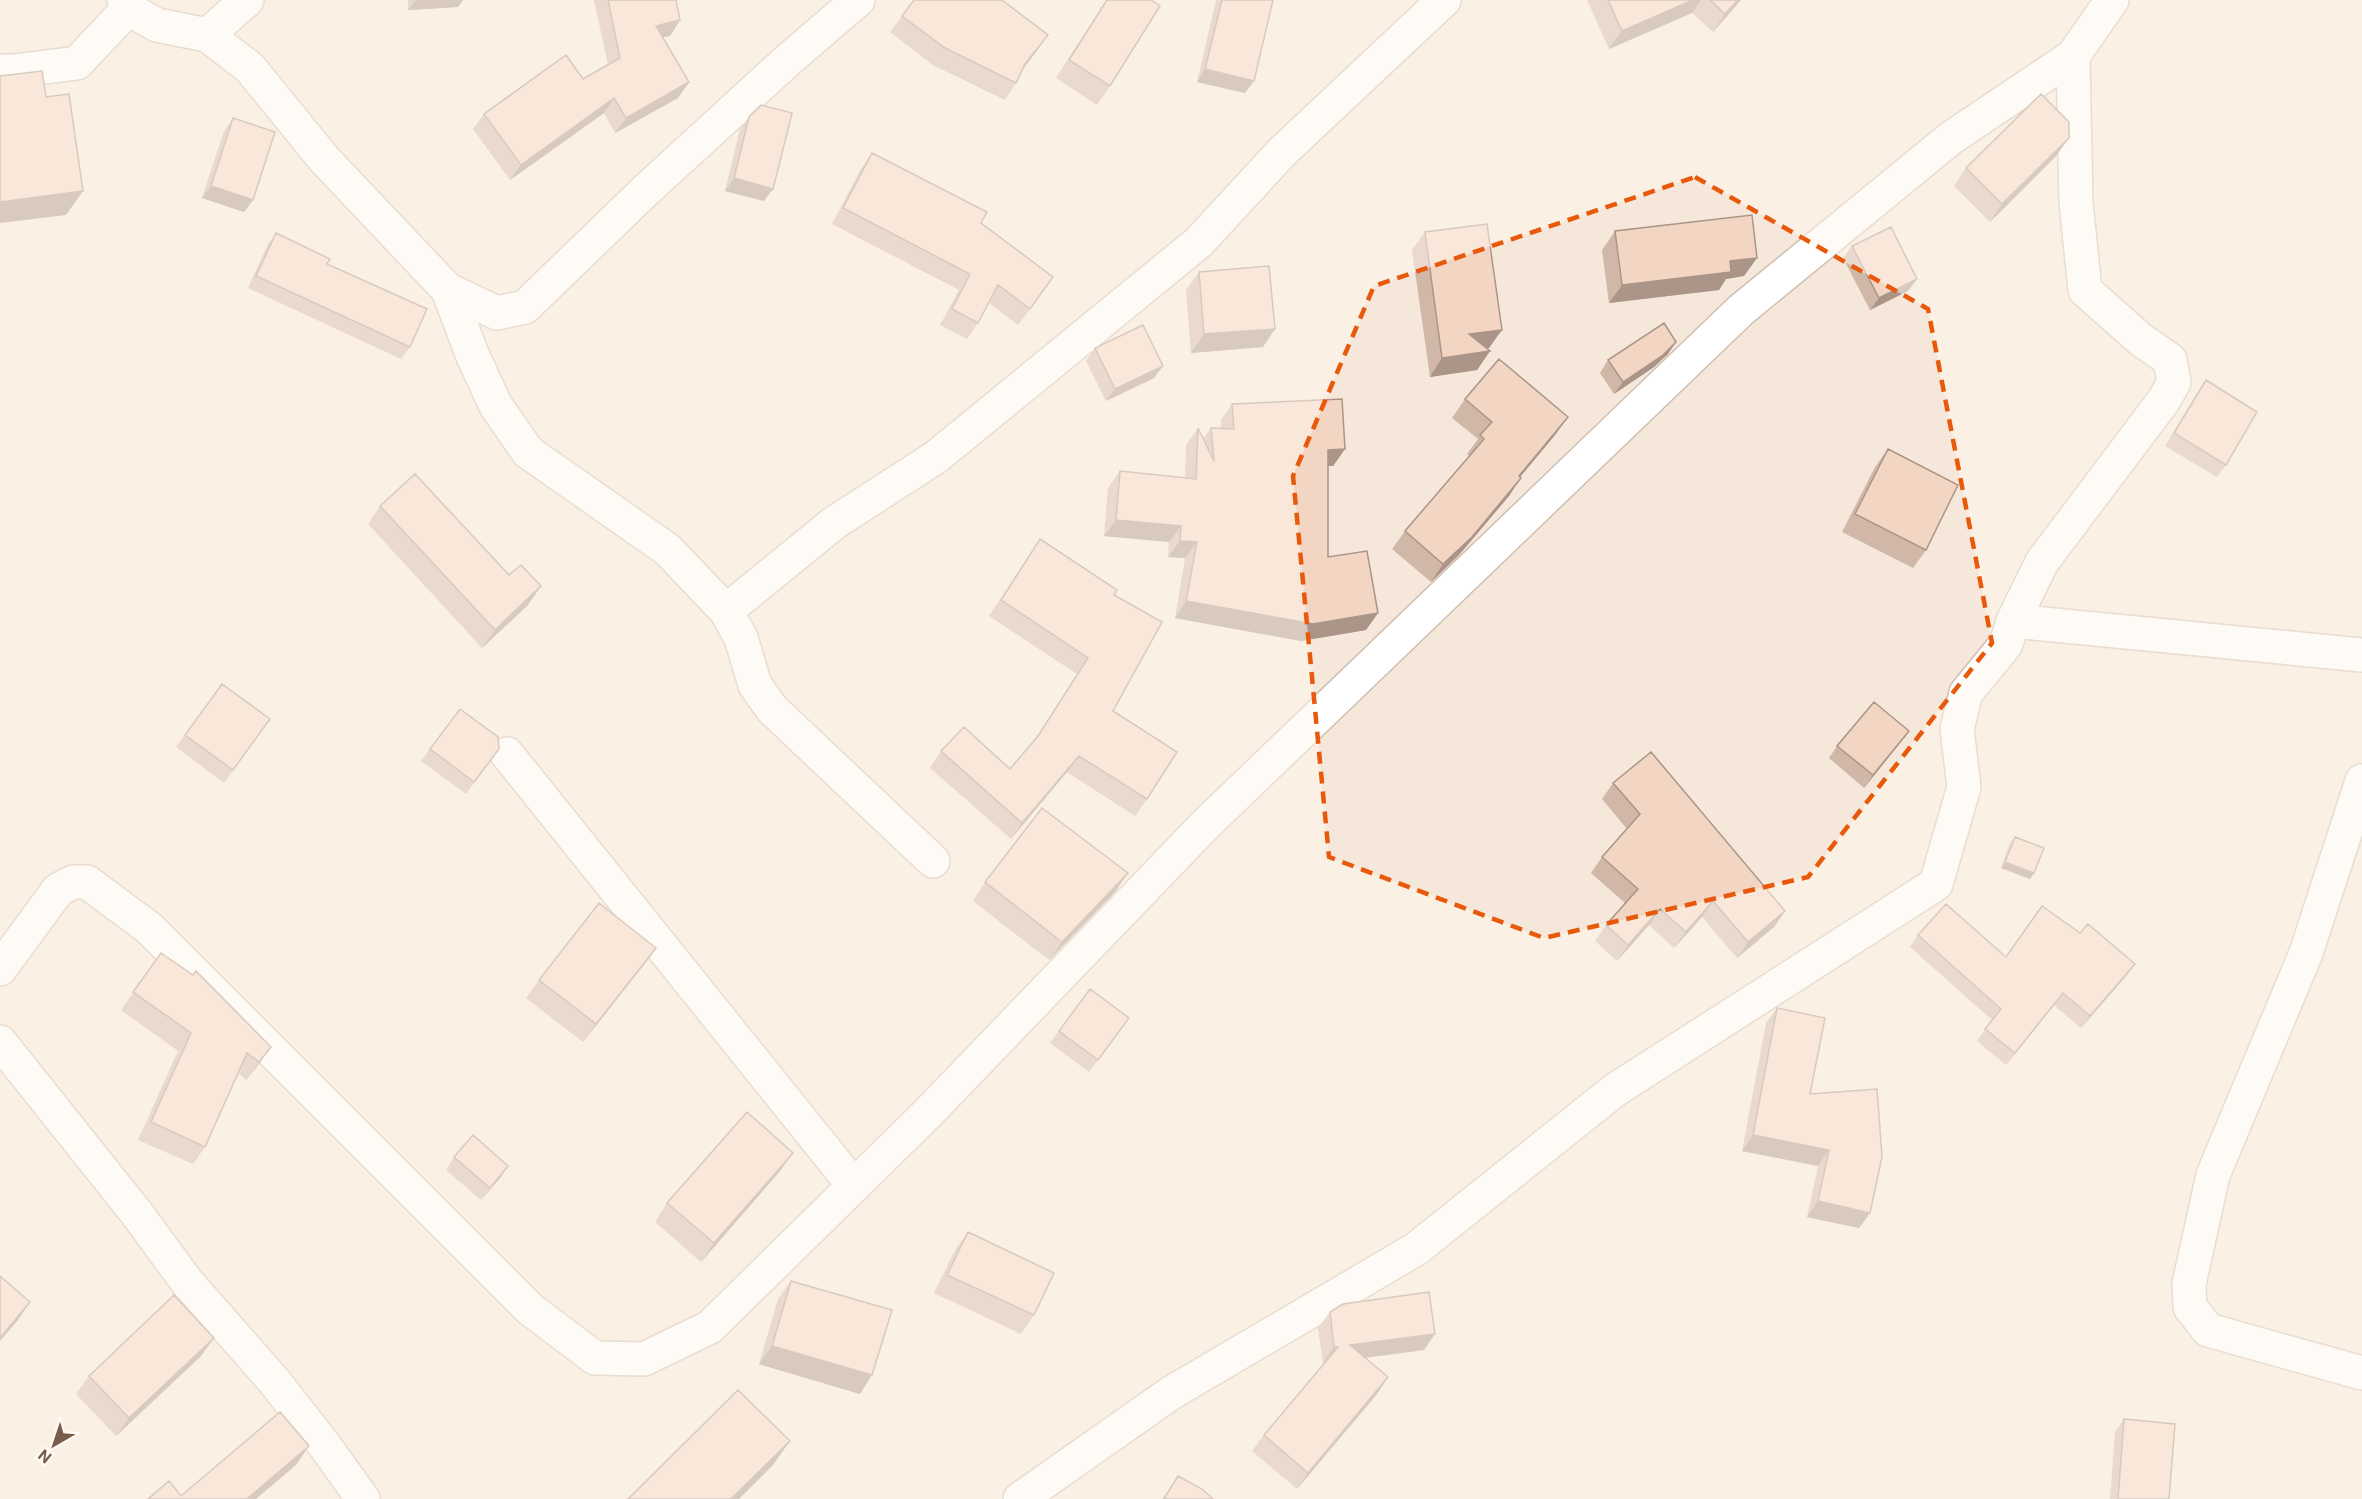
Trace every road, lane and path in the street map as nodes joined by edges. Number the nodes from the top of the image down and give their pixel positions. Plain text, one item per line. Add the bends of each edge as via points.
1 (246, 0) edge
2 (858, 0) edge
3 (1444, 0) edge
4 (2112, 0) edge
5 (126, 5) edge
6 (207, 35) junction
7 (2073, 56) junction
8 (0, 70) edge
9 (448, 290) junction
10 (726, 611) junction
11 (2013, 621) junction
12 (2362, 655) edge
13 (507, 754) dead end
14 (2362, 781) edge
15 (933, 861) dead end
16 (0, 969) edge
17 (0, 1042) edge
18 (854, 1186) junction
19 (2362, 1373) edge
20 (363, 1499) edge
21 (1020, 1499) edge

1 - 6 street
2 - 9 street via 644,192 525,307 497,313
3 - 10 street via 1282,152 1199,242 936,457 834,523
4 - 7 street
5 - 6 street via 157,25
5 - 8 street via 77,63
6 - 9 street via 250,68 324,159
7 - 11 street via 2076,202 2085,290 2170,360 2174,382 2042,562
7 - 18 street via 1951,138 1741,310 1205,825
9 - 10 street via 496,406 528,452 668,550
10 - 15 street via 741,638 755,685 772,709
11 - 12 street
11 - 21 street via 2006,644 1966,693 1958,729 1964,787 1936,884 1615,1090 1416,1249 1171,1393
13 - 18 street
14 - 19 street via 2306,952 2213,1175 2189,1284 2190,1307 2208,1329
16 - 18 street via 58,890 73,882 87,882 149,928 530,1309 595,1358 644,1359 710,1327
17 - 20 street via 187,1282 281,1390

